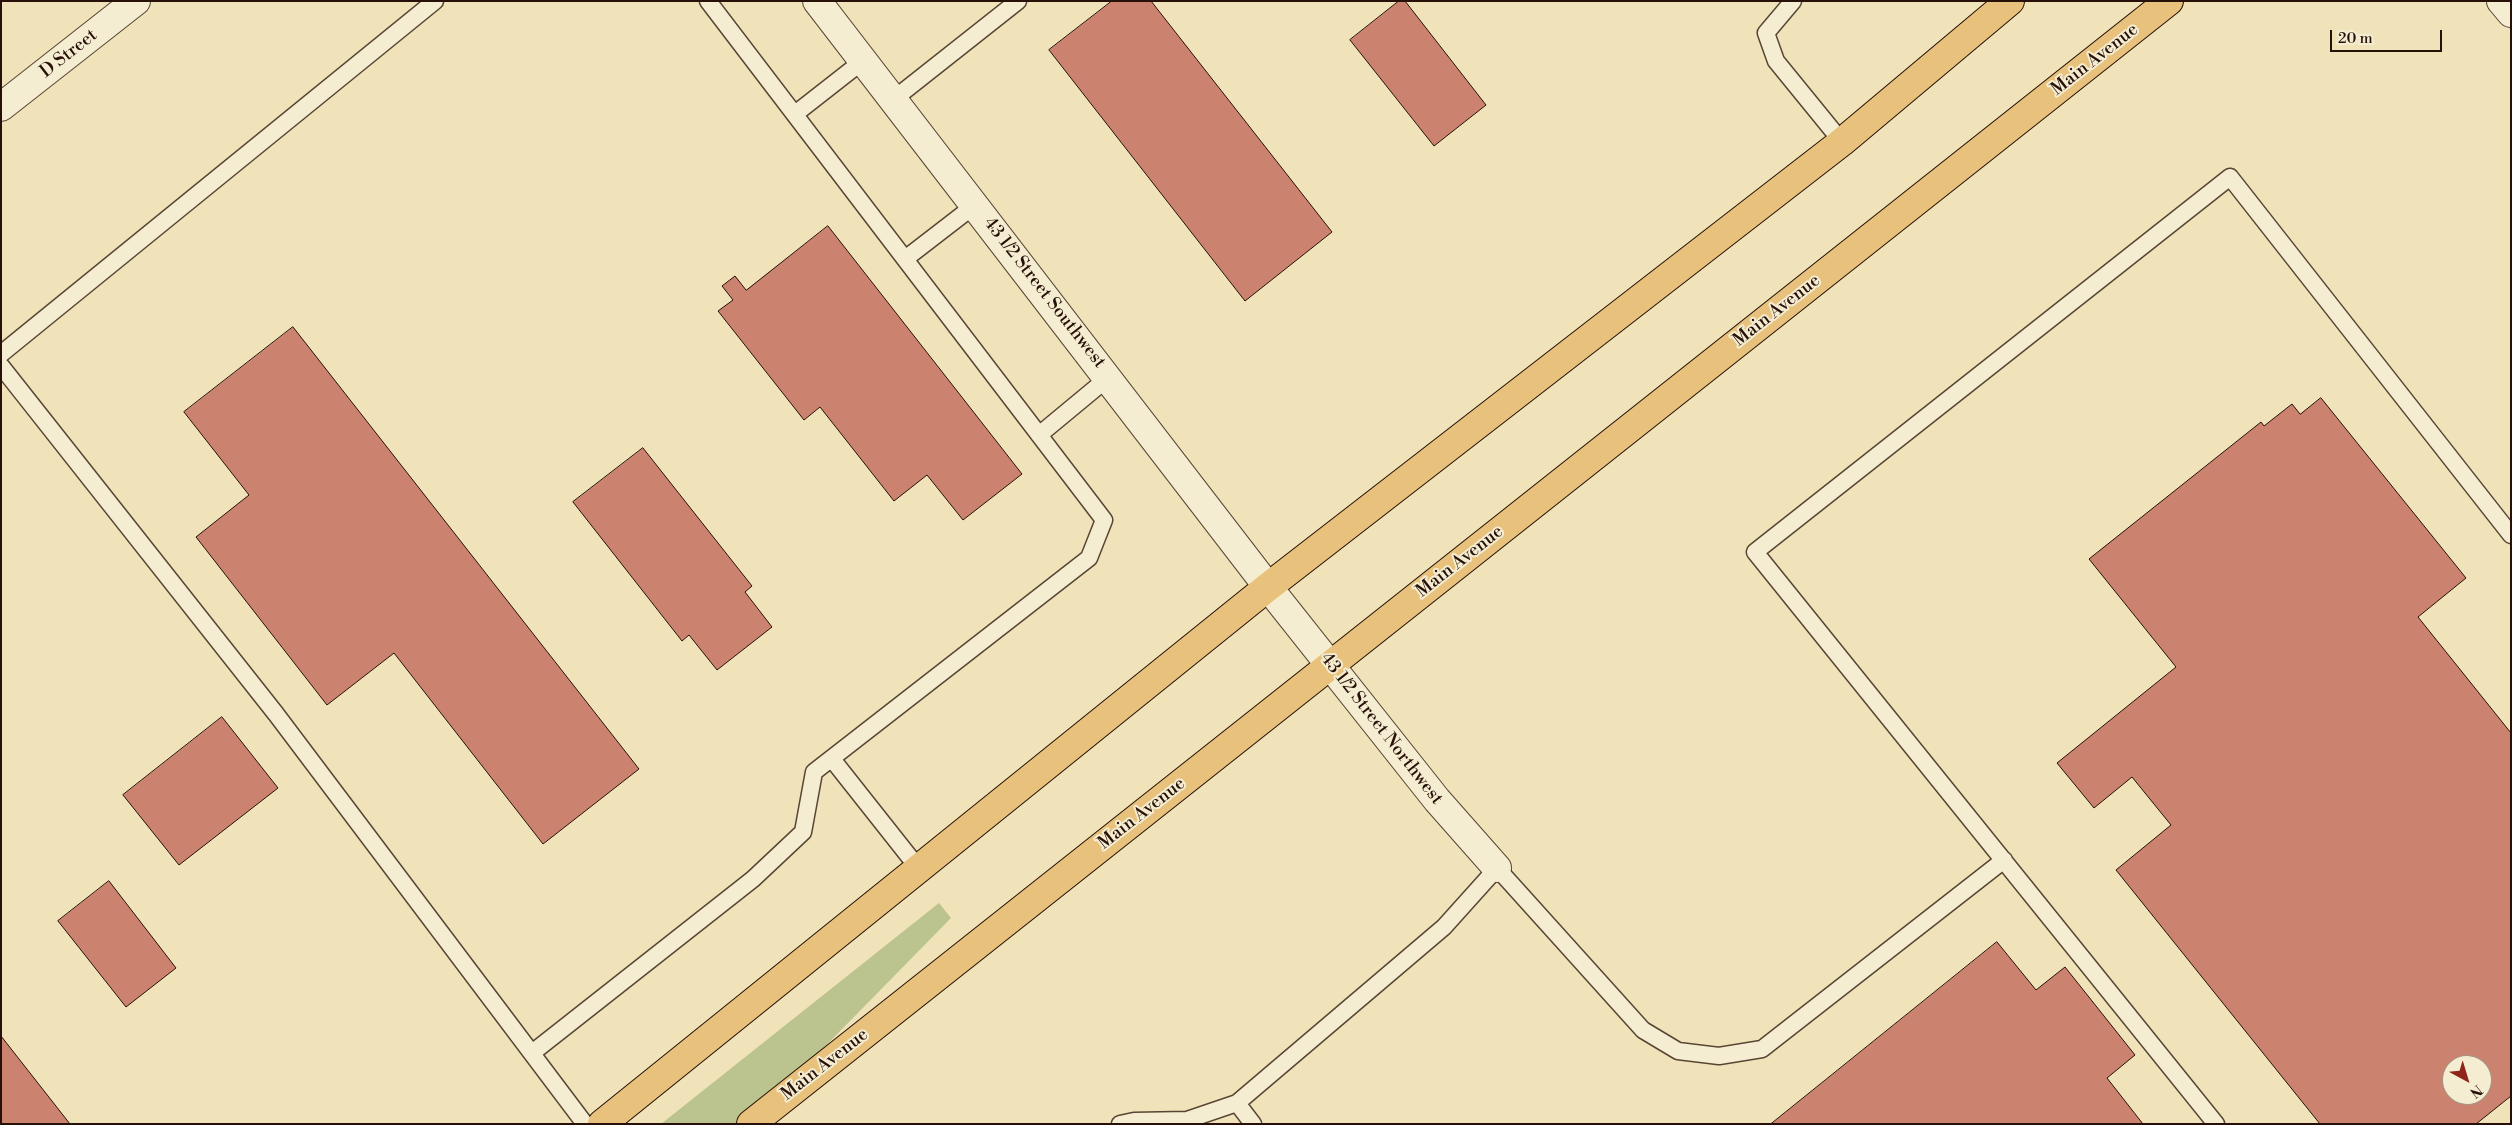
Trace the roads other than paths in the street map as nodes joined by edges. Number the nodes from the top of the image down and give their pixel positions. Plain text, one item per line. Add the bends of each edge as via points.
1 (136, 1) edge
2 (435, 1) edge
3 (708, 1) edge
4 (817, 1) edge
5 (1018, 1) edge
6 (1793, 1) edge
7 (2010, 1) edge
8 (2169, 1) edge
9 (2501, 1) edge
10 (2511, 13) edge
11 (864, 60) junction
12 (894, 99) junction
13 (1, 107) edge
14 (794, 114) junction
15 (1842, 142) junction
16 (975, 205) junction
17 (905, 260) junction
18 (1, 354) edge
19 (1, 366) edge
20 (1108, 378) junction
21 (1039, 435) junction
22 (2511, 535) edge
23 (1268, 587) junction
24 (1330, 665) junction
25 (832, 759) junction
26 (2004, 860) junction
27 (1497, 868) junction
28 (919, 869) junction
29 (532, 1053) junction
30 (1236, 1103) junction
31 (585, 1124) edge
32 (602, 1124) edge
33 (751, 1124) edge
34 (1120, 1124) edge
35 (1254, 1124) edge
36 (2216, 1124) edge

1 - 13 street, D Street
2 - 18 lane
3 - 14 lane
4 - 11 street, 43 1/2 Street Southwest
5 - 12 lane
6 - 15 lane via 1766,33 1776,61
7 - 15 main road
8 - 24 main road, Main Avenue
9 - 10 street
11 - 12 street, 43 1/2 Street Southwest
11 - 14 lane
12 - 16 street, 43 1/2 Street Southwest
14 - 17 lane
15 - 23 main road
16 - 17 lane
16 - 20 street, 43 1/2 Street Southwest
17 - 21 lane
19 - 29 lane via 276,714
20 - 21 lane
20 - 23 street, 43 1/2 Street Southwest
21 - 25 lane via 1104,520 1088,558
22 - 26 lane via 2230,177 1755,552
23 - 24 street, 43 1/2 Street Northwest
23 - 28 main road
24 - 27 street, 43 1/2 Street Northwest via 1437,800
24 - 33 main road, Main Avenue
25 - 28 lane
25 - 29 lane via 814,772 803,832 753,879
26 - 27 lane via 1762,1049 1719,1056 1678,1051 1643,1030
26 - 36 lane
27 - 30 lane via 1444,927
28 - 32 main road
29 - 31 lane
30 - 34 lane via 1187,1120
30 - 35 lane

